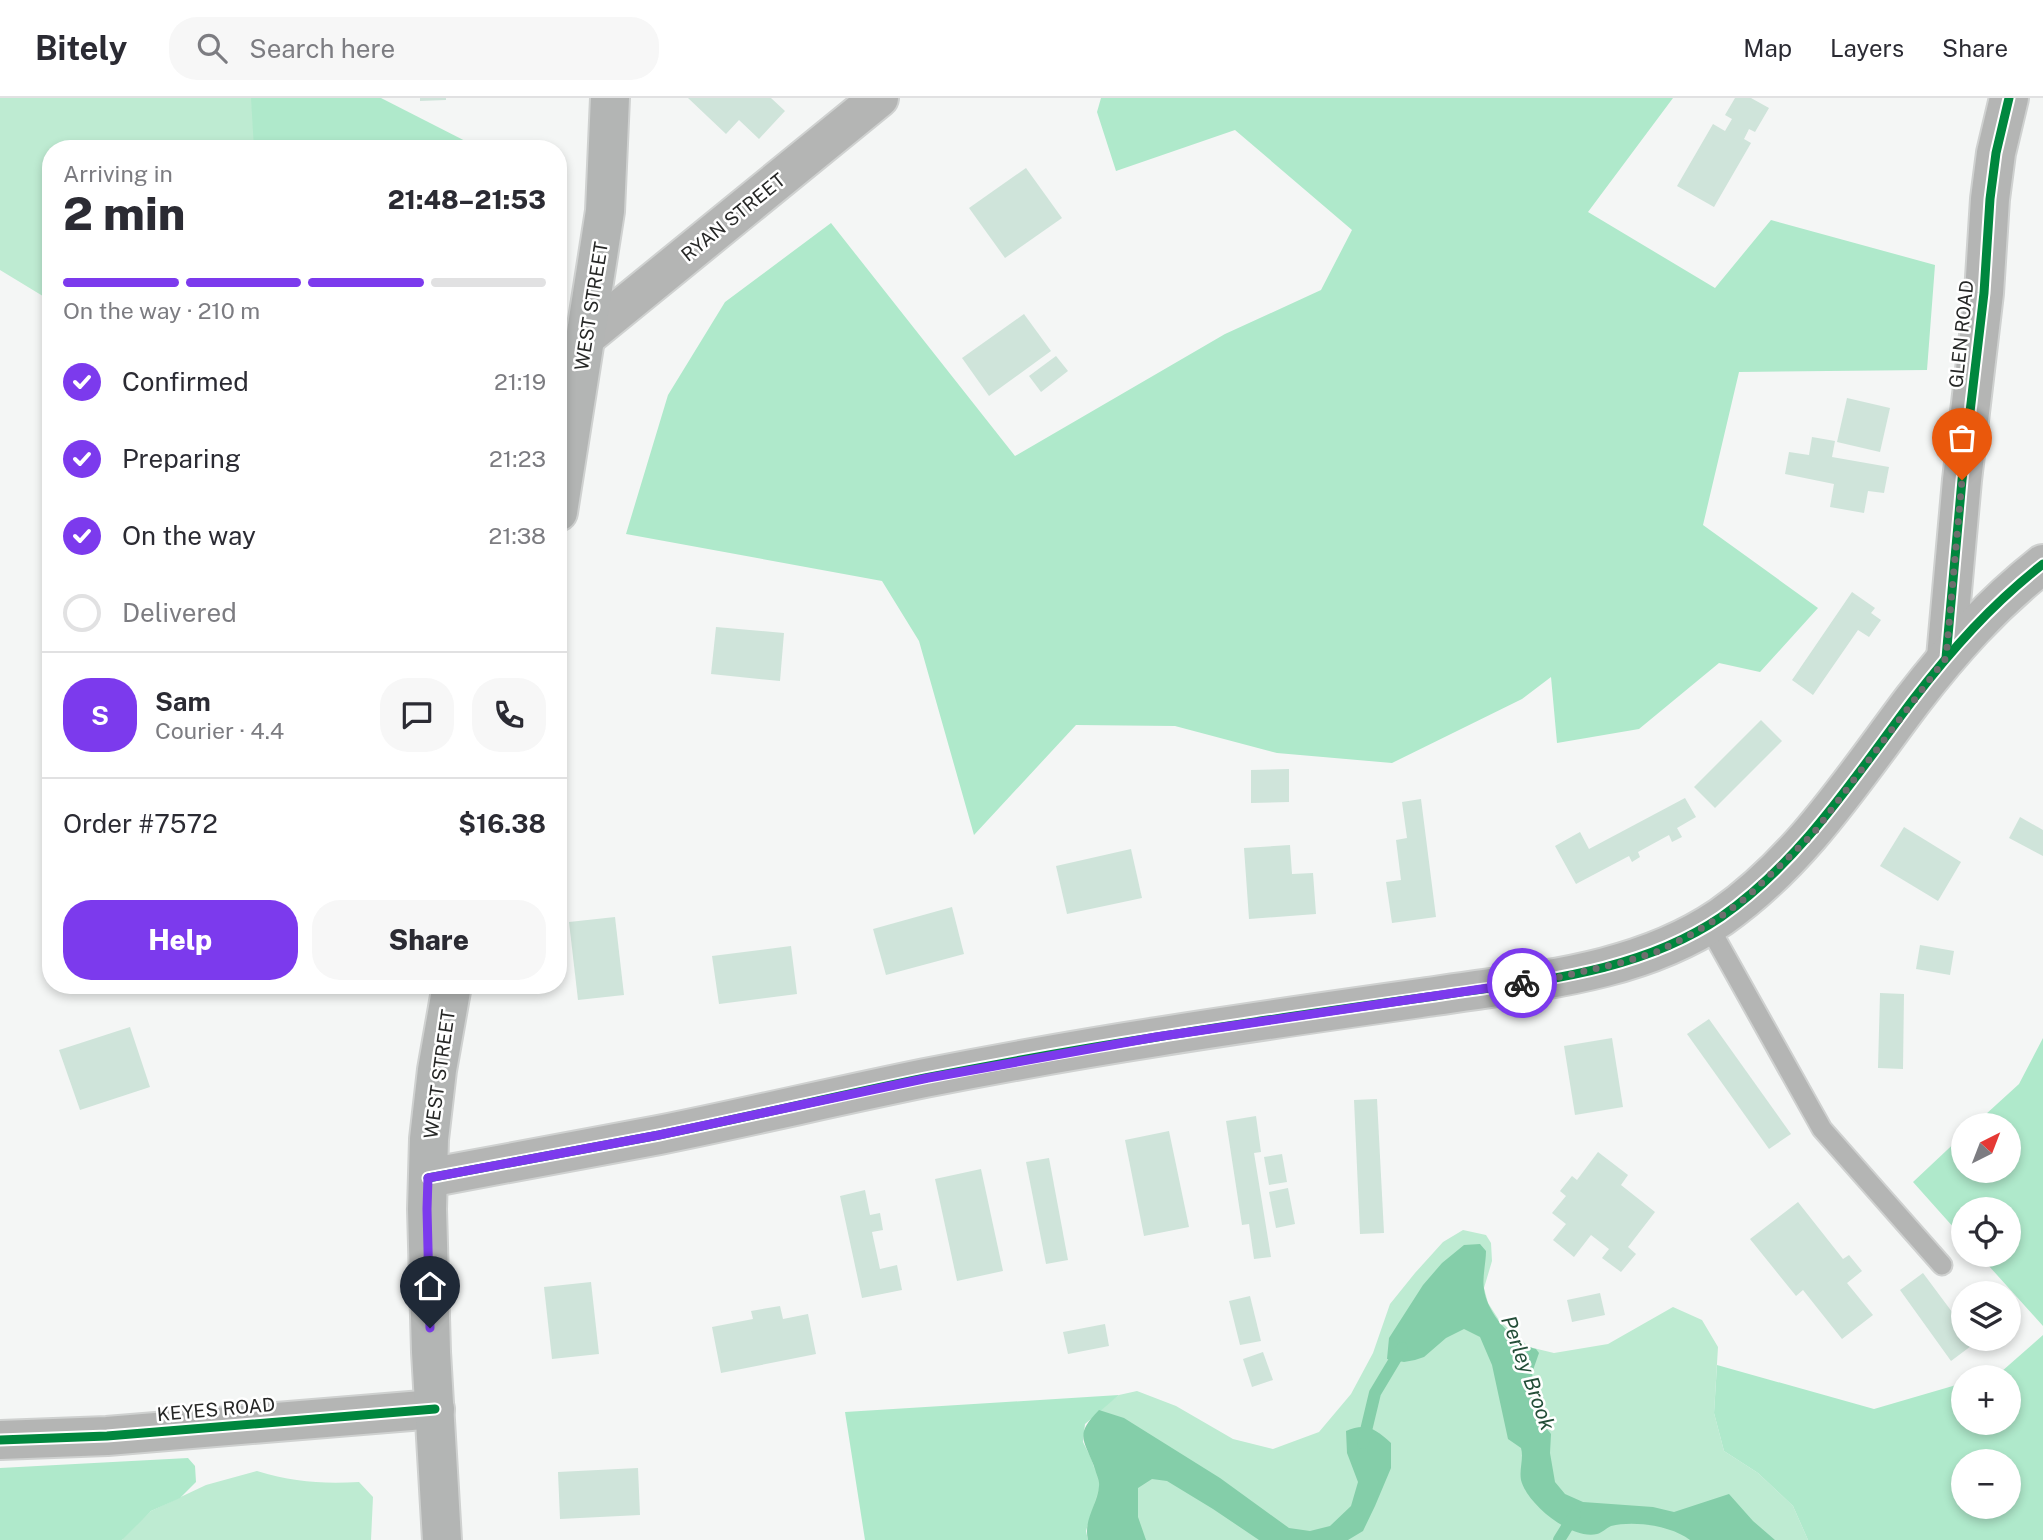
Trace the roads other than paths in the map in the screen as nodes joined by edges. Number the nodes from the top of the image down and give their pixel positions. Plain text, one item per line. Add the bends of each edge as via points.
1 (610, 98) edge
2 (879, 98) edge
3 (2009, 98) edge
4 (587, 336) junction
5 (567, 457) edge
6 (2043, 564) edge
7 (1946, 658) junction
8 (1708, 925) junction
9 (450, 994) edge
10 (428, 1178) junction
11 (1942, 1265) dead end
12 (435, 1409) junction
13 (0, 1440) edge
14 (442, 1540) edge

1 - 4 main road, WEST STREET via 605,211
2 - 4 street, RYAN STREET
3 - 7 street, GLEN ROAD via 1990,199
4 - 5 main road, WEST STREET
6 - 7 street via 1985,614
7 - 8 street via 1813,834 1747,897
8 - 10 street via 1659,951 1551,979 1156,1037
8 - 11 lane via 1822,1129
9 - 10 main road, WEST STREET via 437,1070
10 - 12 main road, WEST STREET
12 - 13 street, KEYES ROAD via 107,1436
12 - 14 main road, WEST STREET

